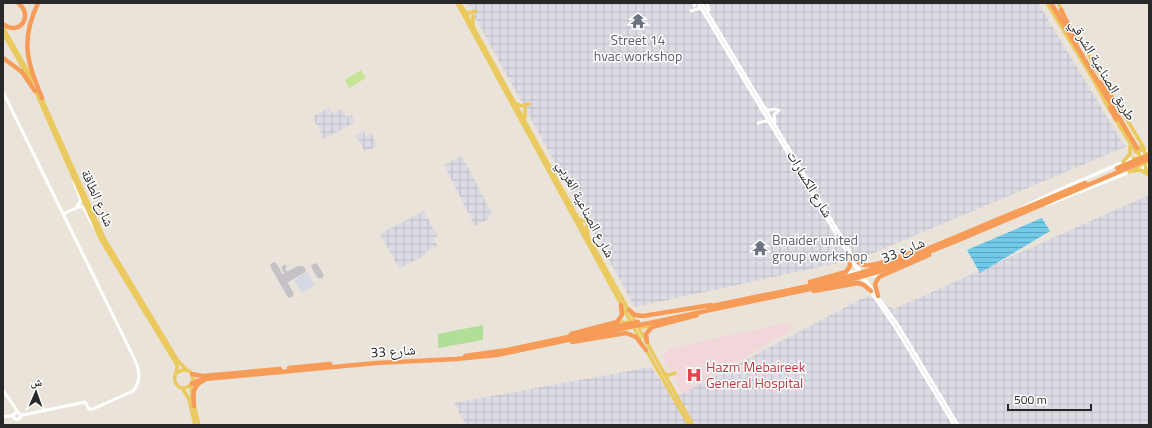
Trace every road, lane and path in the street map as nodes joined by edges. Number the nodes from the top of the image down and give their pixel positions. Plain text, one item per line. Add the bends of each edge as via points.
1 (18, 3) edge
2 (38, 3) edge
3 (457, 3) edge
4 (460, 3) edge
5 (698, 3) edge
6 (702, 3) edge
7 (707, 3) edge
8 (1054, 3) edge
9 (1058, 3) edge
10 (1049, 5) edge
11 (1058, 10) junction
12 (476, 11) dead end
13 (691, 11) dead end
14 (465, 12) junction
15 (704, 12) junction
16 (473, 16) dead end
17 (710, 16) junction
18 (3, 25) edge
19 (473, 26) junction
20 (3, 33) edge
21 (1076, 42) junction
22 (728, 46) junction
23 (736, 54) dead end
24 (3, 58) edge
25 (742, 65) dead end
26 (734, 67) dead end
27 (738, 70) junction
28 (745, 74) junction
29 (1096, 79) junction
30 (1101, 82) junction
31 (35, 91) junction
32 (3, 92) edge
33 (42, 98) junction
34 (516, 103) junction
35 (529, 104) dead end
36 (765, 108) junction
37 (525, 109) dead end
38 (1124, 114) junction
39 (1116, 119) junction
40 (758, 123) dead end
41 (770, 124) junction
42 (528, 125) junction
43 (776, 127) junction
44 (1134, 132) junction
45 (1126, 136) junction
46 (542, 151) junction
47 (1138, 155) junction
48 (548, 157) dead end
49 (1147, 158) edge
50 (794, 160) junction
51 (1129, 162) junction
52 (802, 165) dead end
53 (794, 170) dead end
54 (1129, 172) junction
55 (1149, 175) edge
56 (74, 181) junction
57 (1029, 210) junction
58 (63, 214) junction
59 (831, 214) dead end
60 (578, 219) junction
61 (833, 223) junction
62 (826, 224) dead end
63 (833, 228) junction
64 (96, 230) junction
65 (959, 238) junction
66 (591, 241) junction
67 (851, 256) junction
68 (872, 265) junction
69 (881, 271) junction
70 (608, 273) junction
71 (840, 274) junction
72 (861, 275) junction
73 (614, 279) dead end
74 (851, 284) junction
75 (788, 291) junction
76 (871, 291) junction
77 (878, 296) junction
78 (621, 305) junction
79 (715, 305) junction
80 (879, 305) dead end
81 (628, 310) junction
82 (708, 310) junction
83 (885, 310) junction
84 (894, 314) dead end
85 (645, 316) junction
86 (662, 319) junction
87 (895, 320) junction
88 (608, 325) junction
89 (634, 325) junction
90 (655, 326) junction
91 (594, 333) junction
92 (613, 335) junction
93 (647, 342) junction
94 (538, 343) junction
95 (526, 349) junction
96 (646, 350) junction
97 (187, 370) junction
98 (664, 372) junction
99 (177, 373) junction
100 (675, 373) dead end
101 (192, 374) junction
102 (672, 377) dead end
103 (213, 378) junction
104 (665, 379) junction
105 (191, 385) junction
106 (670, 385) junction
107 (182, 388) junction
108 (3, 390) edge
109 (3, 394) edge
110 (194, 406) junction
111 (18, 415) junction
112 (4, 417) edge
113 (195, 425) edge
114 (199, 425) edge
115 (689, 425) edge
116 (693, 425) edge
117 (954, 425) edge
118 (958, 425) edge

1 - 18 highway via 25,12 23,23 15,28
2 - 33 highway via 30,24 27,48 31,70
3 - 78 main road, شارع الصناعية الغربي
4 - 14 main road, شارع الصناعية الغربي
5 - 15 street, شارع الكسارات
6 - 17 street, شارع الكسارات
7 - 17 street
8 - 11 highway, طريق الصناعية الشرقي
9 - 11 main road, طريق الصناعية الشرقي
10 - 11 highway, طريق الصناعية الشرقي
10 - 21 highway
10 - 39 main road, طريق الصناعية الشرقي
11 - 21 highway, طريق الصناعية الشرقي
11 - 38 main road, طريق الصناعية الشرقي
12 - 14 main road
13 - 15 street via 700,8
14 - 19 main road, شارع الصناعية الغربي
15 - 27 street, شارع الكسارات
16 - 19 main road
17 - 22 street, شارع الكسارات
18 - 33 main road, شارع الطاقة
19 - 34 main road, شارع الصناعية الغربي
20 - 31 main road, شارع الطاقة
21 - 29 highway, طريق الصناعية الشرقي
21 - 30 highway, طريق الصناعية الشرقي
22 - 23 street
22 - 28 street, شارع الكسارات
24 - 31 highway via 22,72
25 - 28 street
26 - 27 street
27 - 41 street, شارع الكسارات
28 - 36 street, شارع الكسارات
29 - 30 highway, طريق الصناعية الشرقي via 1138,147
29 - 39 highway
30 - 38 highway
31 - 56 main road, شارع الطاقة
32 - 58 street
33 - 97 main road, شارع الطاقة via 104,238 178,361
34 - 35 main road via 520,106
34 - 42 main road, شارع الصناعية الغربي
36 - 43 street, شارع الكسارات
36 - 43 street via 778,109 774,117
37 - 42 main road
38 - 44 main road, طريق الصناعية الشرقي
39 - 45 main road, طريق الصناعية الشرقي
40 - 41 street via 765,120
41 - 50 street, شارع الكسارات
42 - 46 main road, شارع الصناعية الغربي
43 - 50 street, شارع الكسارات
44 - 45 main road via 1142,147 1140,151 1136,151
44 - 49 main road via 1144,145
45 - 47 main road
45 - 51 main road via 1131,152
46 - 48 main road
46 - 60 main road, شارع الصناعية الغربي
47 - 49 main road
47 - 51 street, شارع 33
49 - 51 highway, شارع 33
49 - 51 main road
49 - 54 main road via 1140,167
49 - 55 main road
50 - 52 street
50 - 53 street
50 - 61 street, شارع الكسارات
50 - 63 street, شارع الكسارات
51 - 54 street via 1135,160 1138,164
51 - 57 highway, شارع 33
51 - 65 highway, شارع 33
54 - 55 main road via 1142,171
54 - 57 street, شارع 33
56 - 58 street, شارع الطاقة via 80,204
56 - 64 main road, شارع الطاقة
57 - 65 highway, شارع 33
58 - 64 street, شارع الطاقة via 83,207
58 - 111 street via 136,362 140,378 134,391 93,409 89,409 85,402
59 - 61 street
60 - 66 main road, شارع الصناعية الغربي
60 - 66 main road via 589,222 587,229
61 - 67 street, شارع الكسارات
62 - 63 street
63 - 67 street, شارع الكسارات
64 - 99 main road, شارع الطاقة via 176,363
65 - 68 highway
65 - 69 highway, شارع 33
65 - 69 highway via 908,265
66 - 70 main road, شارع الصناعية الغربي
67 - 68 highway via 861,265
67 - 71 highway via 849,268
67 - 72 street, شارع الكسارات
68 - 72 street
69 - 72 street via 871,277
69 - 75 highway, شارع 33
69 - 77 highway via 875,282
70 - 73 main road
70 - 81 main road, شارع الصناعية الغربي
71 - 72 street via 852,272
71 - 75 highway
72 - 74 street
72 - 76 street, شارع الكسارات
72 - 77 street, شارع الكسارات
74 - 75 highway
74 - 76 highway via 861,284
75 - 79 highway, شارع 33
75 - 82 highway, شارع 33
76 - 83 street, شارع الكسارات
77 - 87 street, شارع الكسارات
78 - 88 highway via 621,318
78 - 89 main road, شارع الصناعية الغربي
79 - 85 highway
79 - 86 highway, شارع 33
80 - 83 street
81 - 85 highway via 635,315
81 - 89 main road, شارع الصناعية الغربي
82 - 86 highway, شارع 33
82 - 90 highway
83 - 117 street, شارع الكسارات
84 - 87 street
85 - 89 main road via 638,319
86 - 91 highway
87 - 118 street, شارع الكسارات
88 - 89 main road via 624,322
88 - 94 highway
89 - 90 main road via 643,328
89 - 92 main road
89 - 93 main road, شارع الصناعية الغربي
89 - 96 main road, شارع الصناعية الغربي
90 - 93 highway via 647,331
91 - 94 highway, شارع 33
91 - 95 highway, شارع 33
92 - 95 highway
92 - 96 highway via 631,334
93 - 98 main road, شارع الصناعية الغربي
94 - 101 highway, شارع 33 via 461,356 383,360 205,376
95 - 103 highway, شارع 33 via 472,358 382,362
96 - 104 main road, شارع الصناعية الغربي
97 - 99 main road
97 - 101 main road
98 - 100 main road via 669,375
98 - 104 main road, شارع الصناعية الغربي
99 - 107 main road via 175,382
101 - 105 main road
102 - 106 main road
103 - 105 highway, شارع 33 via 201,379
103 - 110 highway via 201,381 195,387
104 - 106 main road, شارع الصناعية الغربي
104 - 115 main road, شارع الصناعية الغربي
105 - 107 main road
105 - 110 main road
106 - 116 main road, شارع الصناعية الغربي
107 - 113 main road via 189,400
108 - 111 street
109 - 111 street
110 - 114 main road
111 - 112 street

